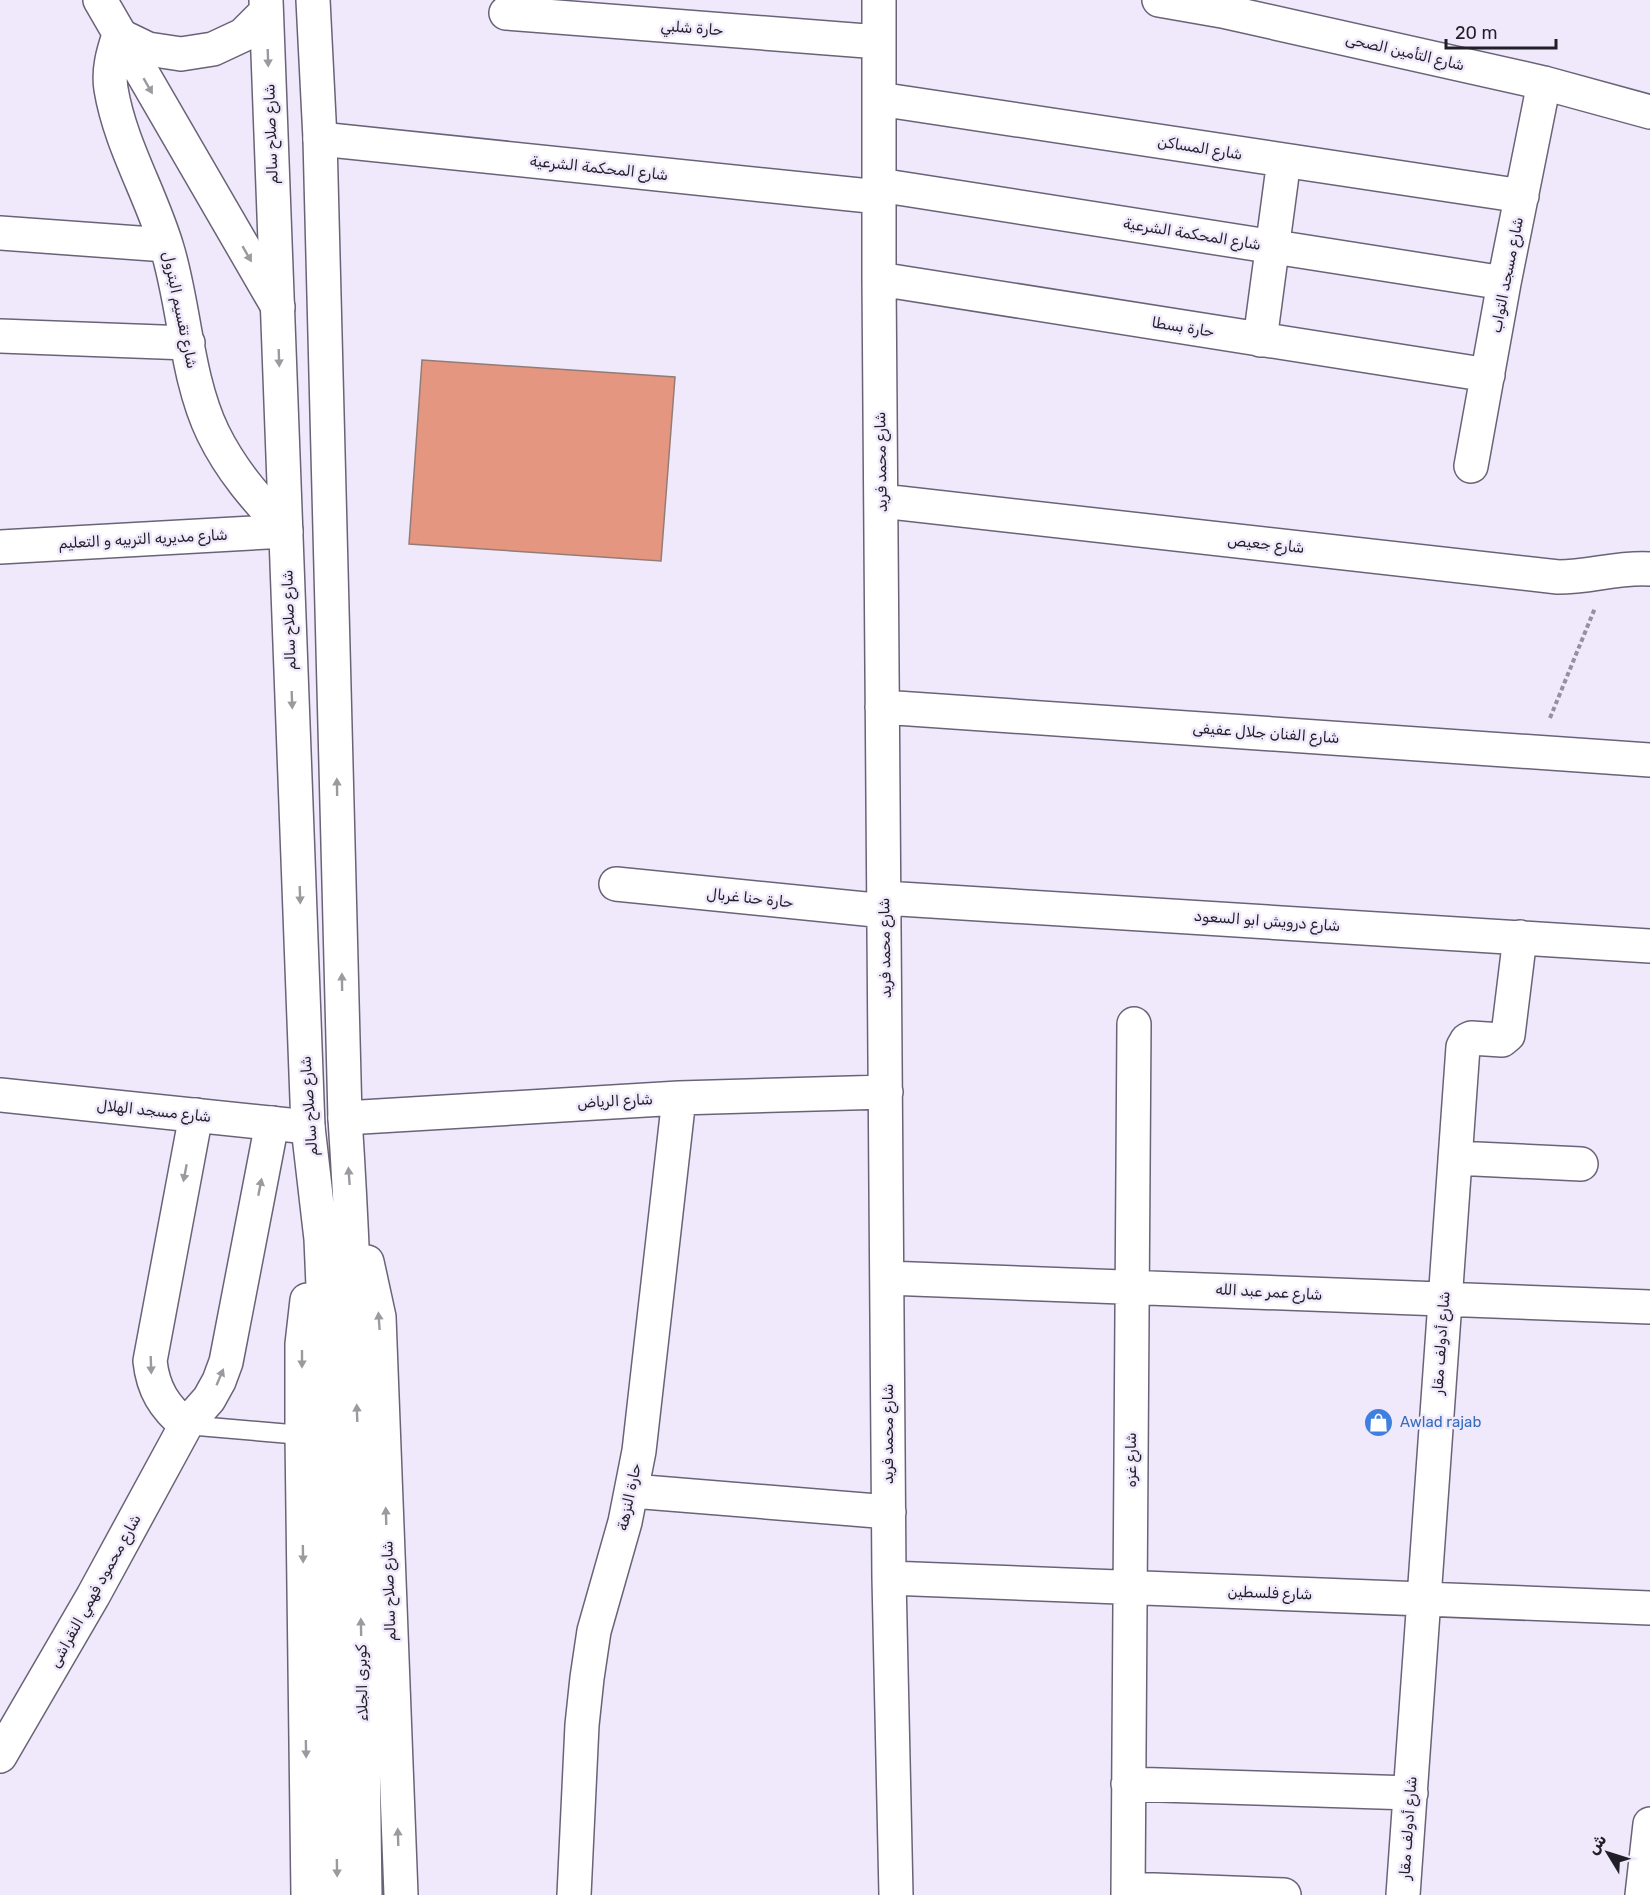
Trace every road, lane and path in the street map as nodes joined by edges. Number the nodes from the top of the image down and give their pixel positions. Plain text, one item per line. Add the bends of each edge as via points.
1 (100, 0) edge
2 (313, 0) edge
3 (879, 0) edge
4 (1159, 0) edge
5 (266, 6) edge
6 (506, 13) dead end
7 (118, 35) junction
8 (879, 42) junction
9 (1544, 83) junction
10 (879, 99) junction
11 (1650, 112) edge
12 (320, 139) junction
13 (1284, 160) junction
14 (879, 191) junction
15 (1522, 196) junction
16 (0, 233) edge
17 (166, 245) junction
18 (1273, 247) junction
19 (879, 279) junction
20 (1504, 283) junction
21 (278, 307) junction
22 (0, 336) edge
23 (1260, 339) junction
24 (188, 343) junction
25 (1488, 375) junction
26 (1472, 466) dead end
27 (882, 501) junction
28 (286, 531) junction
29 (0, 547) edge
30 (1650, 569) edge
31 (1610, 570) junction
32 (882, 707) junction
33 (1537, 752) junction
34 (1650, 760) edge
35 (616, 884) dead end
36 (884, 904) junction
37 (1520, 937) junction
38 (1650, 946) edge
39 (1134, 1024) dead end
40 (886, 1092) junction
41 (0, 1095) edge
42 (679, 1098) junction
43 (196, 1115) junction
44 (345, 1118) junction
45 (272, 1123) junction
46 (308, 1127) junction
47 (1455, 1158) junction
48 (1581, 1164) dead end
49 (352, 1220) junction
50 (321, 1239) junction
51 (887, 1278) junction
52 (1132, 1286) junction
53 (1444, 1300) junction
54 (1650, 1307) edge
55 (186, 1425) junction
56 (302, 1436) junction
57 (344, 1473) junction
58 (632, 1491) junction
59 (889, 1512) junction
60 (889, 1578) junction
61 (1130, 1588) junction
62 (1423, 1598) junction
63 (1650, 1608) edge
64 (0, 1756) edge
65 (1128, 1784) junction
66 (1411, 1793) junction
67 (1650, 1824) edge
68 (1128, 1892) edge
69 (308, 1895) edge
70 (337, 1895) edge
71 (365, 1895) edge
72 (401, 1895) edge
73 (574, 1895) edge
74 (896, 1895) edge
75 (1284, 1895) edge
76 (1403, 1895) edge
77 (1642, 1895) edge

1 - 7 street
2 - 12 street, شارع صلاح سالم
3 - 8 street, شارع محمد فريد
4 - 9 street, شارع التأمين الصحى
5 - 7 street via 243,35 213,49 180,54 148,50
5 -> 21 street, شارع صلاح سالم
6 - 8 street, حارة شلبي
7 - 17 street, شارع تقسيم البترول via 110,64 115,111
7 -> 21 street
8 - 10 street, شارع محمد فريد
9 - 11 street, شارع التأمين الصحى
9 - 15 street, شارع مسجد التواب
10 - 13 street, شارع المساكن
10 - 14 street, شارع محمد فريد
12 - 14 street, شارع المحكمة الشرعية
44 -> 12 street, شارع صلاح سالم
13 - 15 street, شارع المساكن
13 - 18 street
14 - 18 street, شارع المحكمة الشرعية
14 - 19 street, شارع محمد فريد
15 - 20 street, شارع مسجد التواب
16 - 17 street
17 - 24 street, شارع تقسيم البترول
18 - 20 street, شارع المحكمة الشرعية
18 - 23 street
19 - 23 street, حارة بسطا
19 - 27 street, شارع محمد فريد
20 - 25 street, شارع مسجد التواب
21 -> 28 street, شارع صلاح سالم
22 - 24 street
23 - 25 street, حارة بسطا
24 - 28 street, شارع تقسيم البترول via 198,392 212,431 233,470
25 - 26 street, شارع مسجد التواب
27 - 31 street, شارع جعيص via 1558,577
27 - 32 street, شارع محمد فريد
28 - 29 street, شارع مديريه التربيه و التعليم
28 -> 46 street, شارع صلاح سالم
30 - 31 street, شارع جعيص
31 - 33 path
32 - 33 street, شارع الفنان جلال عفيفى
32 - 36 street, شارع محمد فريد
33 - 34 street, شارع الفنان جلال عفيفى
35 - 36 street, حارة حنا غربال
36 - 37 street, شارع درويش ابو السعود
36 - 40 street, شارع محمد فريد
37 - 38 street, شارع درويش ابو السعود
37 - 47 street, شارع أدولف مقار via 1508,1035 1502,1040 1471,1038 1463,1047
39 - 52 street, شارع غزه
40 - 42 street, شارع الرياض
40 - 51 street, شارع محمد فريد
41 - 43 street, شارع مسجد الهلال
42 - 44 street, شارع الرياض
42 - 58 street, حارة النزهة
43 - 45 street, شارع مسجد الهلال
43 -> 55 street via 150,1361 164,1404
49 -> 44 street, شارع صلاح سالم
45 - 46 street, شارع مسجد الهلال
55 -> 45 street, شارع محمود فهمي النقراشى via 209,1399 226,1362
46 - 50 street, شارع صلاح سالم
47 - 48 street
47 - 53 street, شارع أدولف مقار
57 -> 49 street, شارع صلاح سالم
72 -> 49 street, شارع صلاح سالم via 379,1317 370,1273
50 -> 56 street, شارع صلاح سالم via 305,1309
50 - 57 street, شارع صلاح سالم
51 - 52 street, شارع عمر عبد الله
51 - 59 street, شارع محمد فريد
52 - 53 street, شارع عمر عبد الله
52 - 61 street, شارع غزه
53 - 54 street, شارع عمر عبد الله
53 - 62 street, شارع أدولف مقار
55 - 56 lane
55 - 64 street, شارع محمود فهمي النقراشى
56 -> 69 street, شارع صلاح سالم
57 -> 70 street, كوبرى الجلاء
71 -> 57 street, كوبرى الجلاء
58 - 59 street
58 - 73 street, حارة النزهة via 594,1630 587,1678
59 - 60 street, شارع محمد فريد
60 - 61 street, شارع فلسطين
60 - 74 street, شارع محمد فريد
61 - 62 street, شارع فلسطين
61 - 65 street, شارع غزه
62 - 63 street, شارع فلسطين
62 - 66 street, شارع أدولف مقار
65 - 66 street
65 - 68 street, شارع غزه
66 - 76 street, شارع أدولف مقار
67 - 77 street
68 - 75 street

